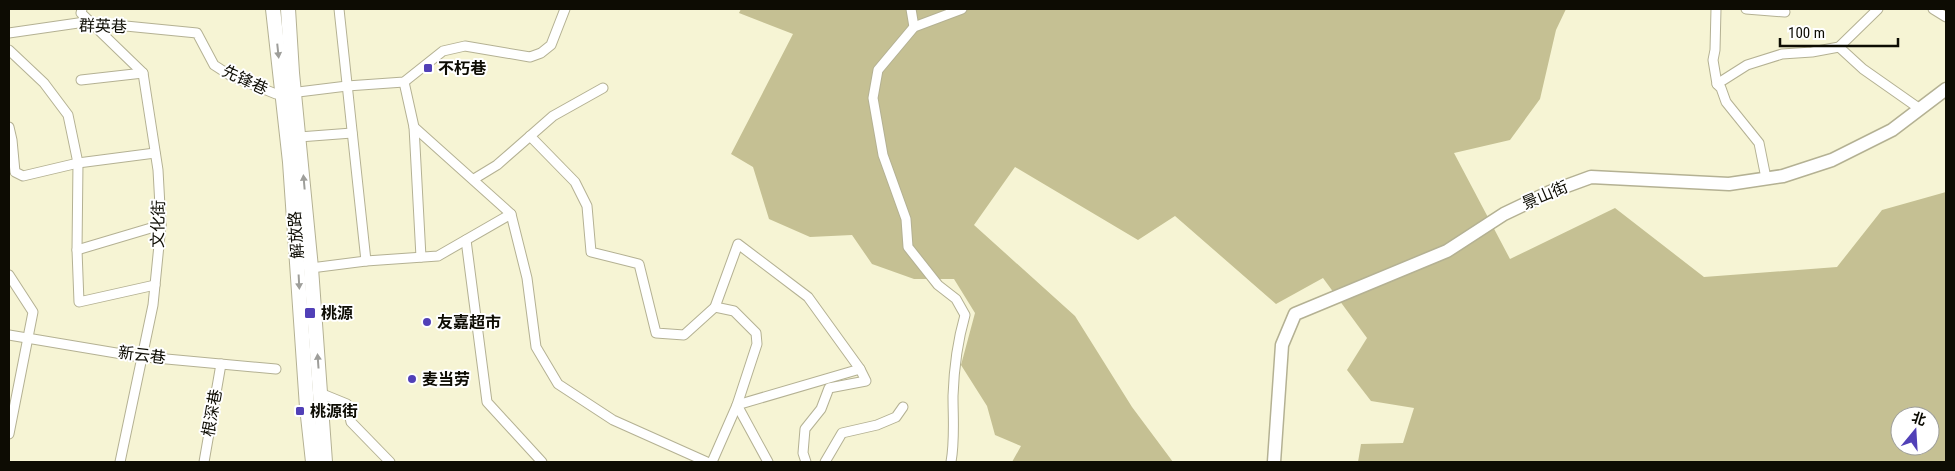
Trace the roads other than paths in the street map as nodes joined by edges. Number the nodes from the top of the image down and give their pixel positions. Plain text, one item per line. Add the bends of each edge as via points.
1 (82, 9) edge
2 (273, 9) edge
3 (288, 9) edge
4 (339, 9) edge
5 (565, 9) edge
6 (911, 9) edge
7 (962, 9) edge
8 (1716, 9) edge
9 (1746, 9) edge
10 (1878, 9) edge
11 (1933, 9) edge
12 (1785, 12) dead end
13 (1946, 16) edge
14 (91, 23) junction
15 (914, 27) junction
16 (9, 33) edge
17 (196, 33) joint
18 (1839, 47) junction
19 (9, 50) edge
20 (143, 73) junction
21 (82, 80) dead end
22 (404, 82) junction
23 (1717, 84) junction
24 (347, 86) junction
25 (603, 88) dead end
26 (1946, 89) edge
27 (288, 93) junction
28 (1920, 109) junction
29 (9, 127) edge
30 (414, 127) junction
31 (352, 133) junction
32 (530, 136) junction
33 (300, 137) junction
34 (155, 152) junction
35 (78, 163) junction
36 (1766, 178) junction
37 (474, 179) junction
38 (510, 214) junction
39 (161, 225) junction
40 (466, 240) junction
41 (77, 250) junction
42 (421, 258) junction
43 (366, 261) junction
44 (311, 268) junction
45 (9, 275) edge
46 (155, 285) junction
47 (715, 307) junction
48 (9, 335) edge
49 (29, 337) junction
50 (142, 356) junction
51 (220, 364) junction
52 (276, 369) dead end
53 (860, 369) junction
54 (320, 393) junction
55 (737, 405) junction
56 (903, 407) dead end
57 (9, 434) edge
58 (120, 462) edge
59 (204, 462) edge
60 (313, 462) edge
61 (325, 462) edge
62 (390, 462) edge
63 (542, 462) edge
64 (707, 462) edge
65 (712, 462) edge
66 (768, 462) edge
67 (806, 462) edge
68 (825, 462) edge
69 (951, 462) edge
70 (1274, 462) edge

1 - 14 street
2 -> 27 main road, 解放路
3 - 27 main road, 解放路
4 - 24 street
5 - 22 street via 551,45 541,53 530,57 466,46 443,51
6 - 15 street
7 - 15 street
8 - 23 street via 1713,60
9 - 12 street
10 - 18 street
11 - 13 street
14 - 16 street, 群英巷
14 - 17 street, 群英巷
14 - 20 street
15 - 69 street via 878,70 873,98 883,155 906,219 908,247 938,285 956,299 965,315 957,343
17 - 27 street, 先锋巷 via 214,65 231,76 276,94
18 - 23 street via 1782,54 1747,65
18 - 28 street via 1863,69
19 - 35 street via 44,83 68,115
20 - 21 street
20 - 34 street, 文化街
22 - 24 street
22 - 30 street
23 - 36 street via 1726,102 1759,143
24 - 27 street
24 - 31 street
25 - 32 street via 553,116
26 - 28 street, 景山街
27 - 33 main road, 解放路
27 -> 60 main road, 解放路 via 290,162
28 - 36 street, 景山街 via 1892,130 1832,160 1783,176
29 - 35 street via 15,172 23,176
30 - 37 street
30 - 42 street
31 - 33 street
31 - 43 street
32 - 37 street
32 - 47 street via 575,182 587,206 591,252 639,264 656,333 684,335
44 -> 33 main road, 解放路
34 - 35 street
34 - 39 street, 文化街
35 - 41 street
36 - 70 street, 景山街 via 1729,184 1591,177 1504,214 1447,251 1296,314 1282,346
37 - 38 street
38 - 40 street
38 - 64 street via 526,278 536,347 558,384 613,420
39 - 41 street
39 - 46 street, 文化街
40 - 42 street via 438,256
40 - 63 street via 487,402
41 - 46 street via 79,302
42 - 43 street
43 - 44 street
54 -> 44 main road, 解放路
45 - 49 street via 34,312
46 - 50 street, 文化街
47 - 53 street via 738,244 808,297
47 - 55 street via 734,311 756,333 757,344
48 - 49 street, 新云巷
49 - 50 street, 新云巷
49 - 57 street
50 - 51 street, 新云巷
50 - 58 street, 文化街
51 - 52 street, 新云巷
51 - 59 street, 根深巷
53 - 55 street
53 - 67 street via 866,381 829,388 821,409 806,429 803,453
54 - 61 main road, 解放路
54 - 62 street via 347,404 351,422
55 - 65 street
55 - 66 street
56 - 68 street via 896,417 842,433

